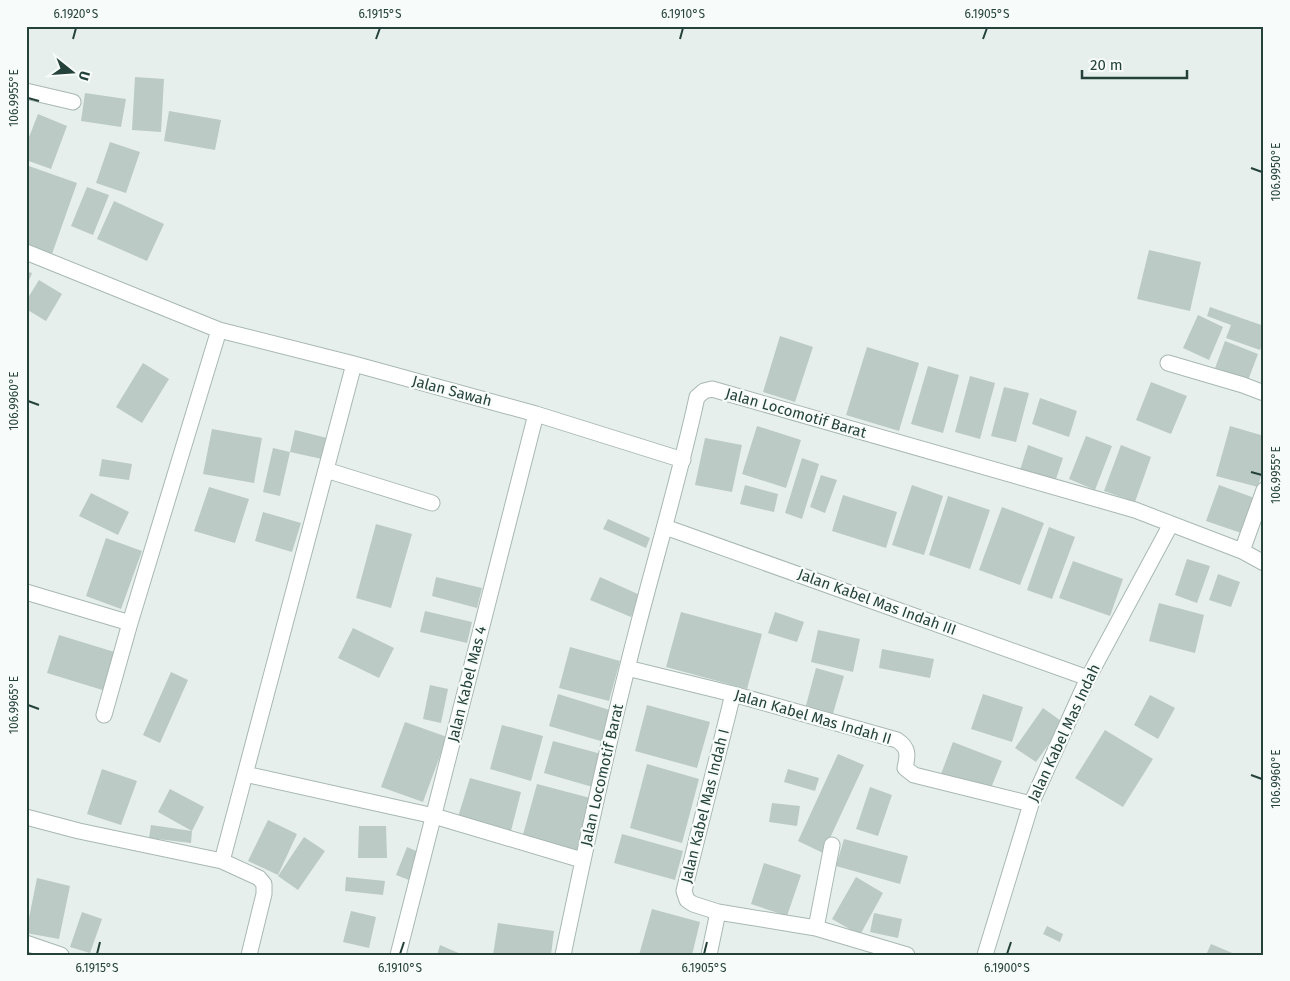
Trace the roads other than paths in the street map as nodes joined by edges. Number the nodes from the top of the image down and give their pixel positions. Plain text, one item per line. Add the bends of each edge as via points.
1 (26, 91) edge
2 (73, 102) dead end
3 (26, 252) edge
4 (219, 330) junction
5 (1168, 362) dead end
6 (354, 364) junction
7 (1264, 393) edge
8 (536, 414) junction
9 (683, 460) junction
10 (326, 470) junction
11 (1264, 490) edge
12 (432, 503) dead end
13 (1171, 524) junction
14 (665, 527) junction
15 (1242, 551) junction
16 (1264, 563) edge
17 (26, 592) edge
18 (130, 623) junction
19 (627, 668) junction
20 (1088, 678) junction
21 (733, 694) junction
22 (104, 715) dead end
23 (245, 774) junction
24 (1031, 804) junction
25 (434, 816) junction
26 (26, 817) edge
27 (832, 845) dead end
28 (582, 860) junction
29 (222, 861) junction
30 (718, 912) junction
31 (816, 928) junction
32 (26, 943) edge
33 (865, 949) edge
34 (61, 955) edge
35 (249, 955) edge
36 (398, 955) edge
37 (563, 955) edge
38 (709, 955) edge
39 (907, 955) edge
40 (985, 955) edge

1 - 2 street
3 - 4 street, Jalan Sawah
4 - 6 street, Jalan Sawah
4 - 18 street
5 - 7 street
6 - 8 street, Jalan Sawah
6 - 10 street
8 - 9 street, Jalan Sawah
8 - 25 street, Jalan Kabel Mas 4
9 - 13 street, Jalan Locomotif Barat via 697,397 712,388
9 - 14 street, Jalan Locomotif Barat
10 - 12 street
10 - 23 street
11 - 15 street
13 - 15 street, Jalan Locomotif Barat
13 - 20 street, Jalan Kabel Mas Indah
14 - 19 street, Jalan Locomotif Barat
14 - 20 street, Jalan Kabel Mas Indah III
15 - 16 street, Jalan Locomotif Barat
17 - 18 street
18 - 22 street
19 - 21 street, Jalan Kabel Mas Indah II
19 - 28 street, Jalan Locomotif Barat
20 - 24 street, Jalan Kabel Mas Indah
21 - 24 street, Jalan Kabel Mas Indah II via 898,740 908,752 906,768 914,775
21 - 30 street, Jalan Kabel Mas Indah I via 684,891 687,900 693,904
23 - 25 street
23 - 29 street
24 - 40 street, Jalan Kabel Mas Indah
25 - 28 street
25 - 36 street, Jalan Kabel Mas 4
26 - 29 street
27 - 31 street
28 - 37 street, Jalan Locomotif Barat
29 - 35 street via 259,878 264,884
30 - 31 street, Jalan Kabel Mas Indah I
30 - 38 street
31 - 33 street, Jalan Kabel Mas Indah I
32 - 34 street
33 - 39 street, Jalan Kabel Mas Indah I

